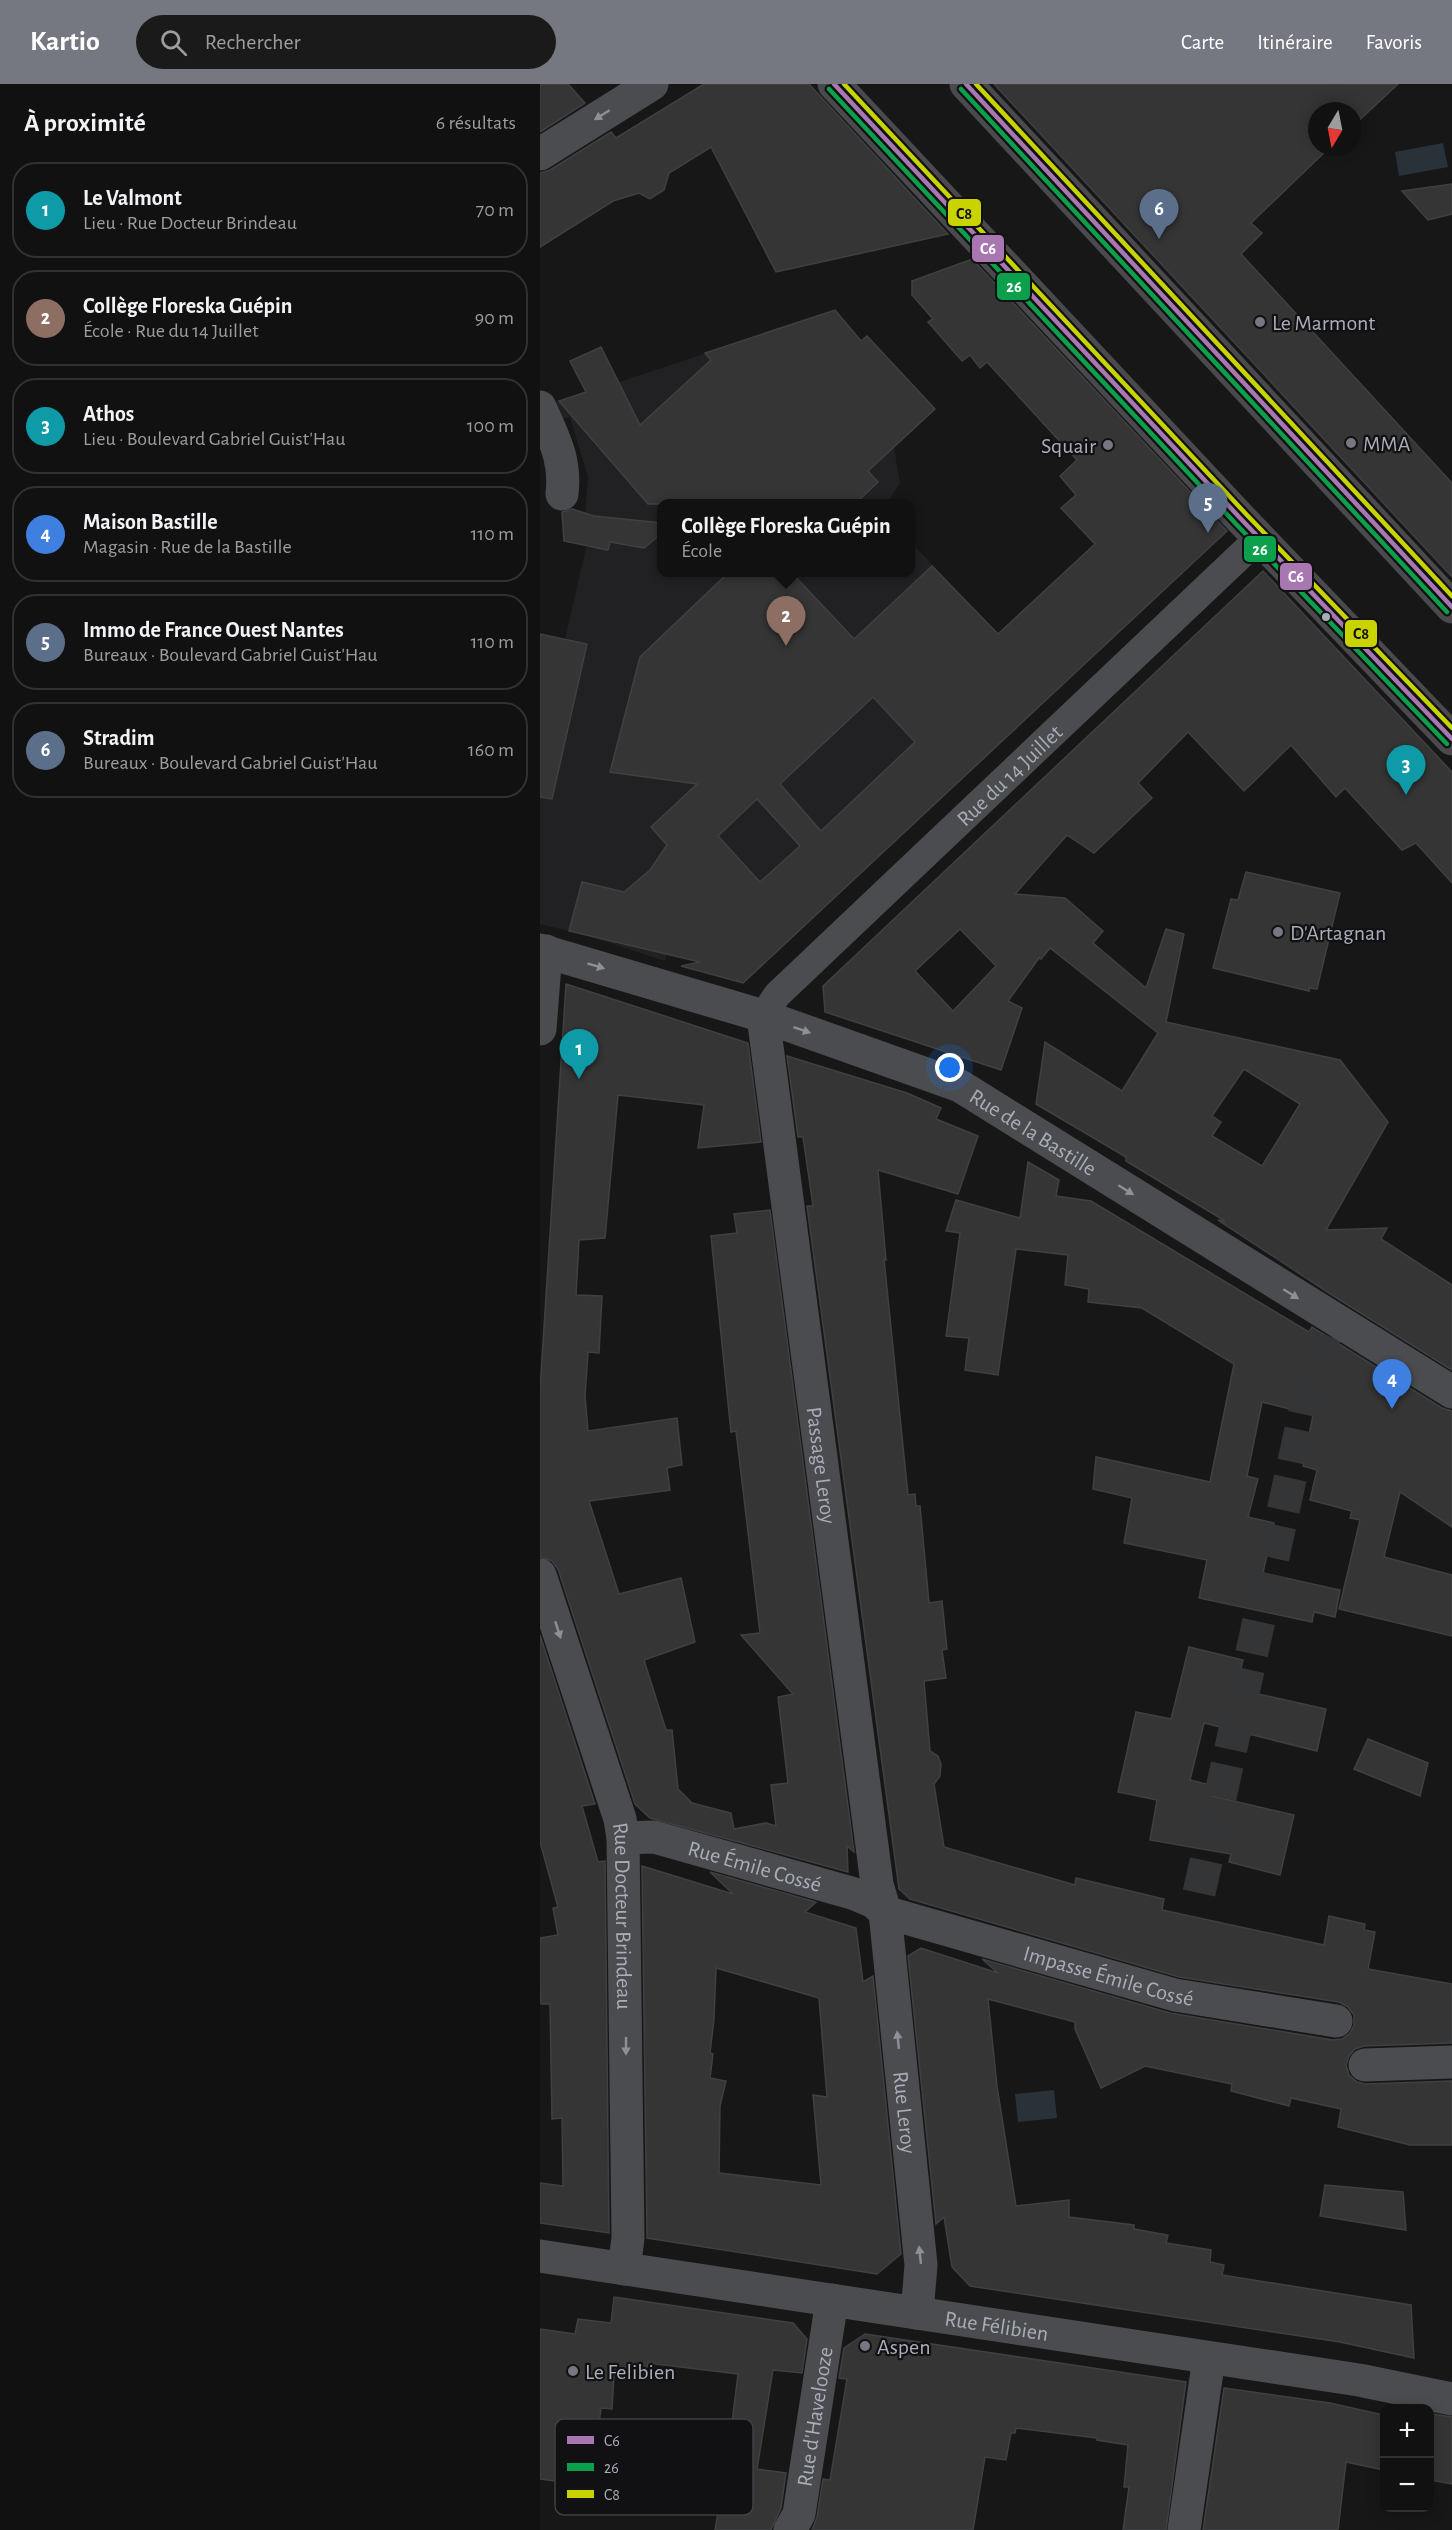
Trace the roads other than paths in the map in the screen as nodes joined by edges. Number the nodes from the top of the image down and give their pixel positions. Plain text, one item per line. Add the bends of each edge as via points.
1 (652, 84) edge
2 (834, 84) edge
3 (966, 84) edge
4 (540, 154) edge
5 (540, 407) edge
6 (562, 494) dead end
7 (1259, 538) junction
8 (1452, 607) edge
9 (1452, 740) edge
10 (543, 950) edge
11 (763, 1016) junction
12 (540, 1029) edge
13 (1452, 1392) edge
14 (540, 1575) edge
15 (623, 1838) junction
16 (885, 1912) junction
17 (1336, 2021) dead end
18 (1452, 2062) edge
19 (1365, 2065) dead end
20 (540, 2256) edge
21 (624, 2269) junction
22 (832, 2300) junction
23 (917, 2313) junction
24 (1209, 2358) junction
25 (1452, 2399) edge
26 (790, 2530) edge
27 (1184, 2530) edge

1 -> 4 street
2 - 7 main road
3 - 8 main road
5 - 6 street via 565,471
7 - 9 main road
7 - 11 street, Rue du 14 Juillet via 777,995
10 -> 11 street, Rue de la Bastille
10 - 12 street
11 -> 13 street, Rue de la Bastille via 960,1086
11 - 16 street, Passage Leroy via 876,1872
14 -> 15 street, Rue Docteur Brindeau
15 - 16 street, Rue Émile Cossé via 654,1837 844,1890 874,1902
15 -> 21 street, Rue Docteur Brindeau via 628,2227
16 - 17 street, Impasse Émile Cossé via 1176,1995
23 -> 16 street, Rue Leroy via 921,2265
18 - 19 street
20 - 21 street, Rue Félibien
21 - 22 street, Rue Félibien
22 - 23 street, Rue Félibien
22 - 26 street, Rue d'Havelooze via 799,2514
23 - 24 street, Rue Félibien
24 - 25 street, Rue Félibien via 1359,2380
24 - 27 street

